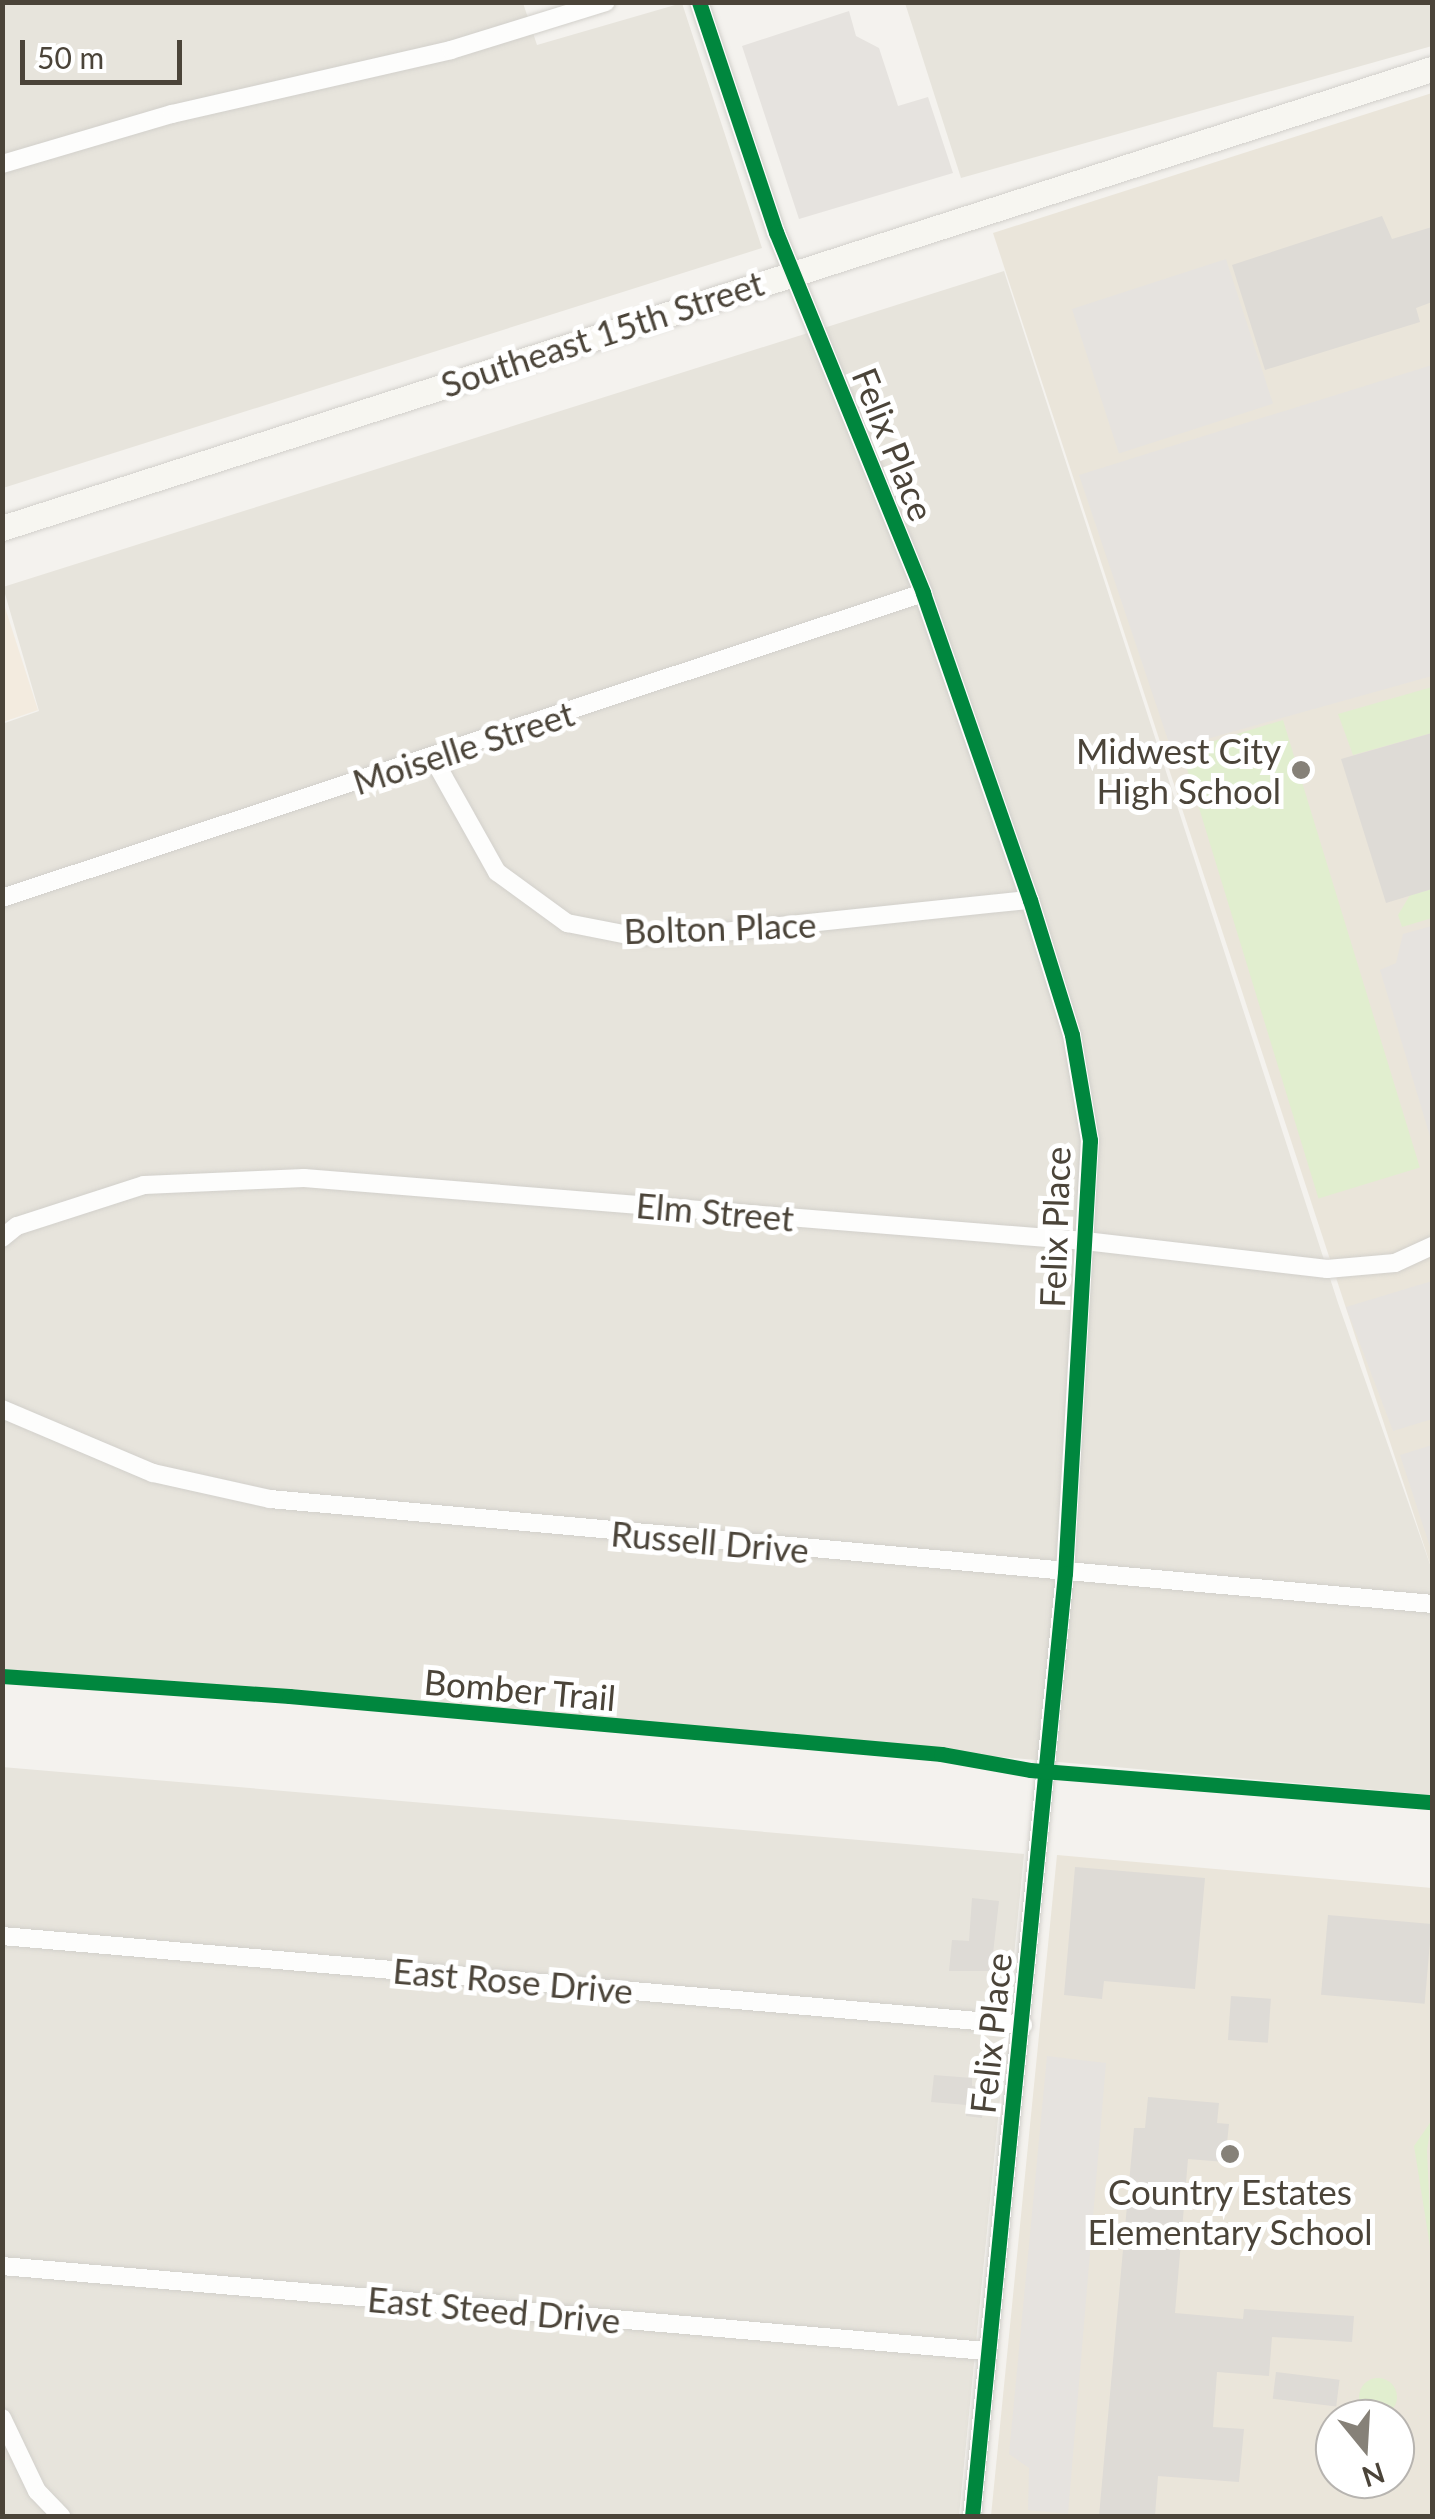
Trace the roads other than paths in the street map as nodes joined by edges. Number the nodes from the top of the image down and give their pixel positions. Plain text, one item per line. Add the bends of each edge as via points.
1 (606, 2) edge
2 (699, 2) edge
3 (1432, 69) edge
4 (2, 164) edge
5 (791, 270) junction
6 (2, 528) edge
7 (923, 593) junction
8 (434, 758) junction
9 (2, 898) edge
10 (1030, 900) junction
11 (2, 1238) edge
12 (1085, 1242) junction
13 (1432, 1246) edge
14 (2, 1409) edge
15 (1065, 1573) junction
16 (1432, 1604) edge
17 (2, 1936) edge
18 (1023, 2025) junction
19 (2, 2266) edge
20 (986, 2352) junction
21 (2, 2418) edge
22 (61, 2516) edge
23 (972, 2516) edge

1 - 4 street via 451,50 172,114
2 - 5 street, Felix Place
3 - 5 main road, Southeast 15th Street
5 - 6 main road, Southeast 15th Street
5 - 7 street, Felix Place
7 - 8 street, Moiselle Street
7 - 10 street, Felix Place
8 - 9 street, Moiselle Street
8 - 10 street, Bolton Place via 497,872 567,923 632,936 704,934
10 - 12 street, Felix Place via 1082,1084 1090,1140
11 - 12 street, Elm Street via 17,1226 144,1184 304,1178
12 - 13 street, Elm Street via 1327,1269 1396,1263
12 - 15 street, Felix Place
14 - 15 street, Russell Drive via 153,1474 270,1499
15 - 16 street, Russell Drive
15 - 18 street, Felix Place
17 - 18 street, East Rose Drive
18 - 20 street, Felix Place
19 - 20 street, East Steed Drive
20 - 23 street, Felix Place
21 - 22 street via 37,2491

